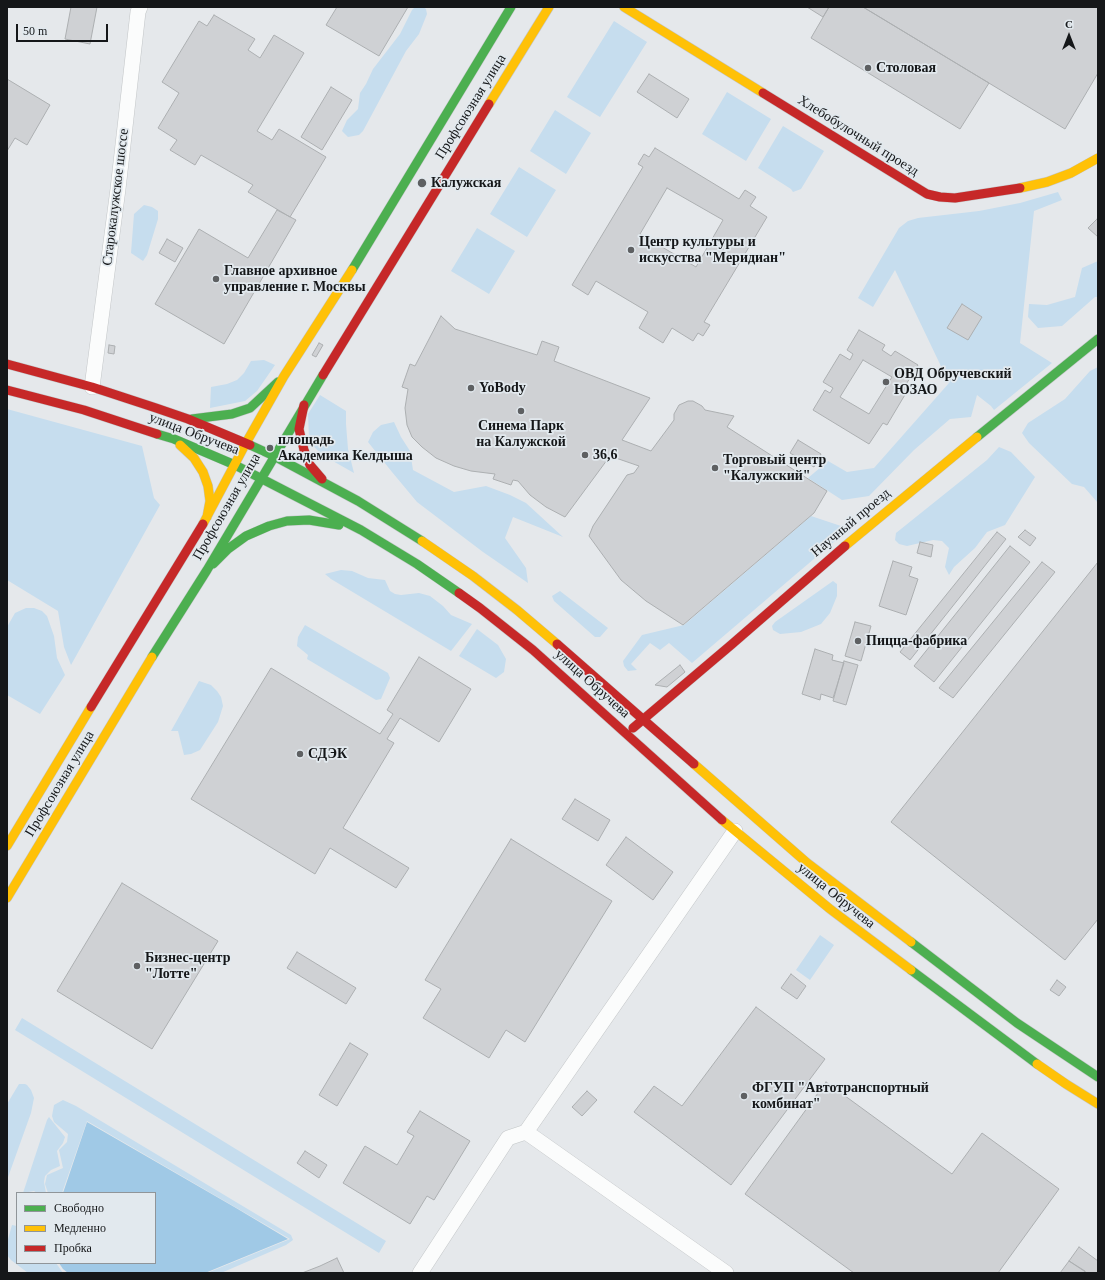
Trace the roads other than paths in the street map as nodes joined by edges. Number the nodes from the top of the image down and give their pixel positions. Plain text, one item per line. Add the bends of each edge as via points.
1 (140, 7) edge
2 (511, 7) edge
3 (549, 7) edge
4 (624, 7) edge
5 (1098, 158) edge
6 (1098, 339) edge
7 (7, 364) edge
8 (284, 376) junction
9 (92, 387) junction
10 (7, 390) edge
11 (304, 404) junction
12 (188, 419) junction
13 (174, 440) junction
14 (246, 443) junction
15 (274, 456) junction
16 (235, 465) junction
17 (261, 478) junction
18 (325, 482) junction
19 (207, 517) junction
20 (361, 530) junction
21 (207, 570) junction
22 (643, 719) junction
23 (627, 734) junction
24 (735, 831) junction
25 (7, 846) edge
26 (7, 898) edge
27 (1098, 1077) edge
28 (1098, 1104) edge
29 (526, 1132) junction
30 (420, 1273) edge
31 (726, 1273) edge

1 - 9 street, Старокалужское шоссе
2 - 8 main road, Профсоюзная улица via 339,291
3 - 11 main road, Профсоюзная улица
4 - 5 main road, Хлебобулочный проезд via 927,194 955,198 1009,191 1047,182 1071,173
6 - 22 main road, Научный проезд via 868,526
7 - 9 main road, улица Обручева
8 - 12 main road via 250,408 216,417
8 - 14 main road, Профсоюзная улица
9 - 12 main road, улица Обручева
10 - 13 main road, улица Обручева via 84,410
11 - 15 main road, Профсоюзная улица
11 - 18 main road via 299,428 304,450 310,465
12 - 14 main road, улица Обручева
13 - 16 main road, улица Обручева
13 - 19 main road via 194,458 203,472 210,501
14 - 15 main road, улица Обручева
14 - 16 main road
15 - 17 main road, Профсоюзная улица
15 - 18 main road, улица Обручева
16 - 17 main road, улица Обручева
16 - 19 main road, Профсоюзная улица
17 - 20 main road, улица Обручева
17 - 21 main road, Профсоюзная улица
18 - 22 main road, улица Обручева via 364,504 473,576
19 - 25 main road, Профсоюзная улица
20 - 21 main road via 329,522 286,521 246,536 228,549
20 - 23 main road, улица Обручева via 417,564 480,608 533,650
21 - 26 main road, Профсоюзная улица via 147,664
22 - 23 main road, Научный проезд
22 - 27 main road, улица Обручева via 806,862 1017,1023
23 - 24 main road, улица Обручева
24 - 28 main road, улица Обручева via 873,943 1004,1040
24 - 29 street
29 - 30 street via 508,1138
29 - 31 street

